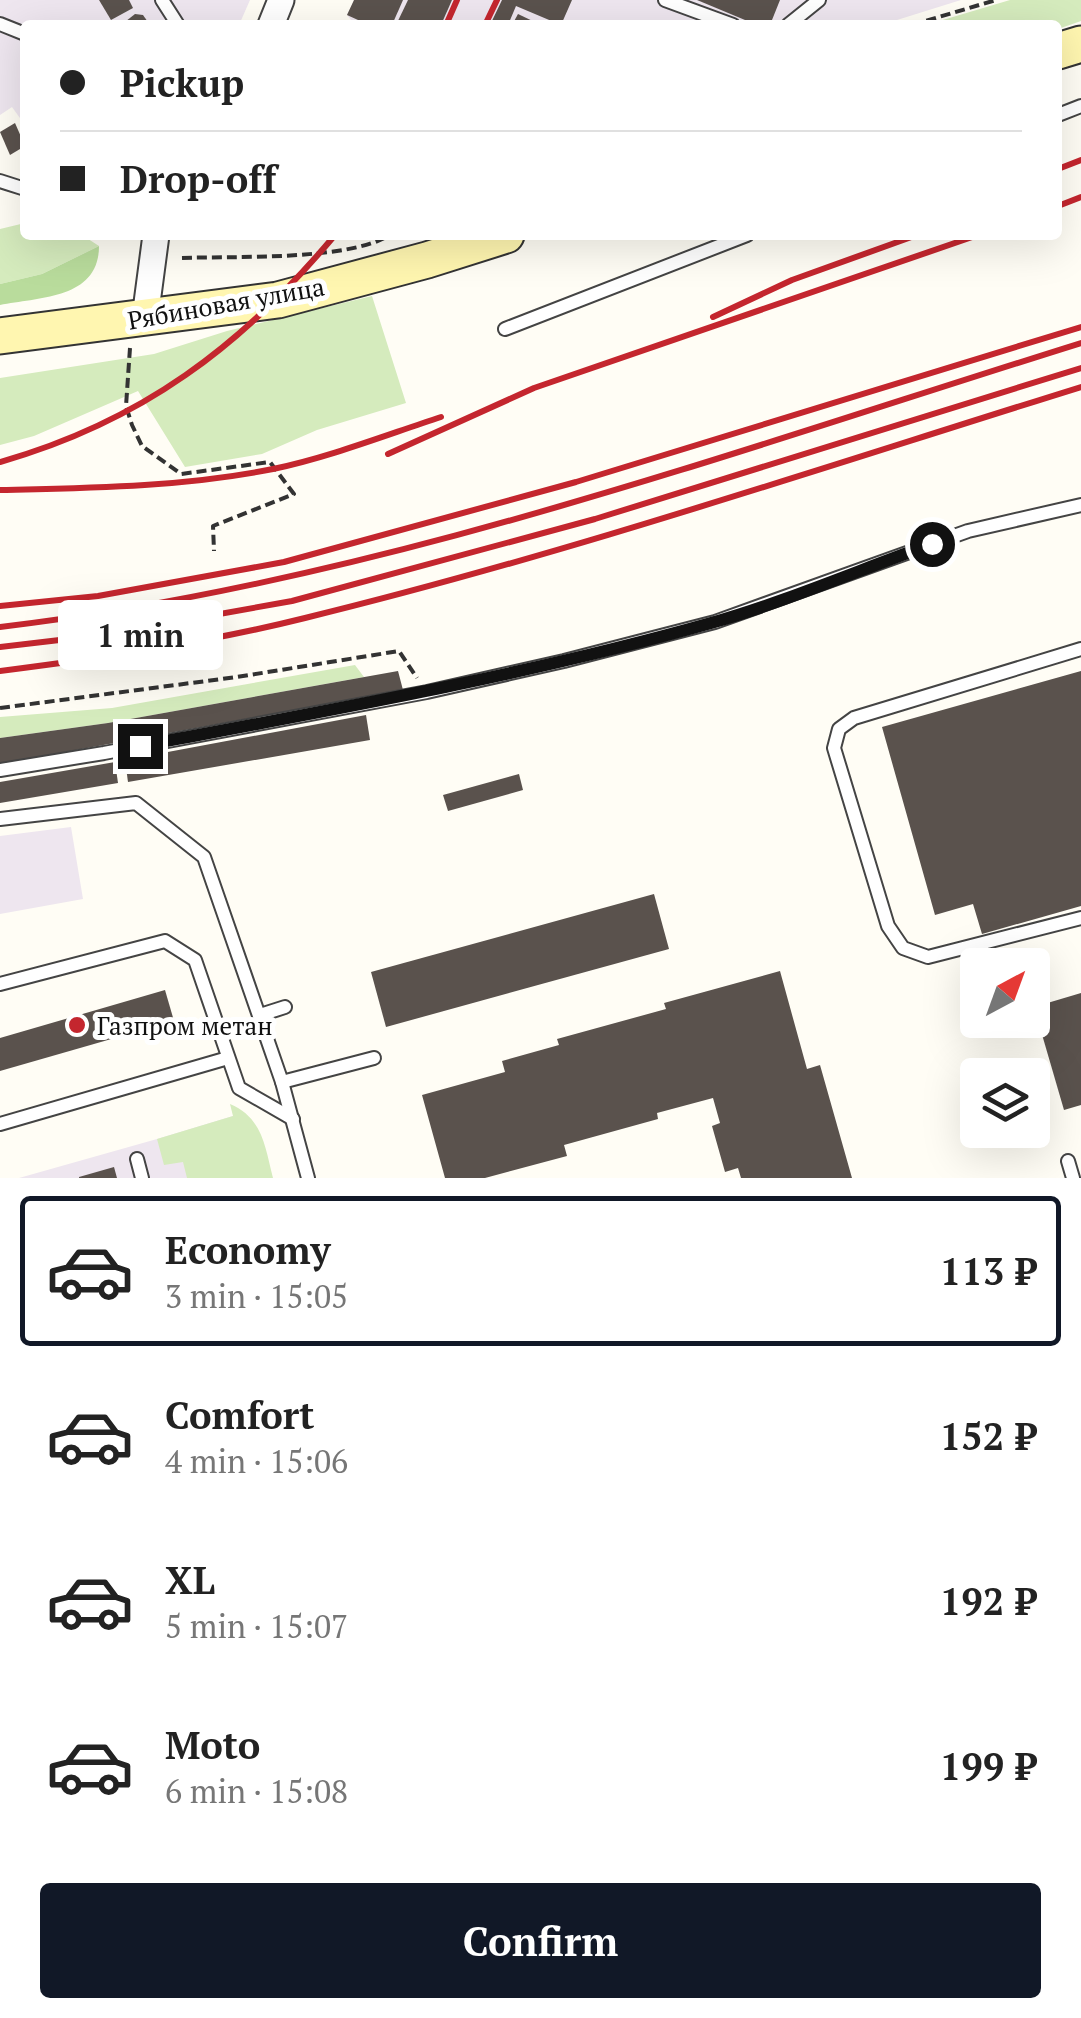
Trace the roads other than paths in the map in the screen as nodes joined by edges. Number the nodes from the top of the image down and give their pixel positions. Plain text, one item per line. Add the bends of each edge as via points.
1 (666, 0) edge
2 (819, 0) edge
3 (720, 20) edge
4 (794, 20) edge
5 (155, 240) edge
6 (490, 240) edge
7 (735, 240) edge
8 (145, 318) junction
9 (505, 329) dead end
10 (0, 336) edge
11 (1081, 506) edge
12 (1081, 649) edge
13 (0, 770) edge
14 (0, 819) edge
15 (1081, 918) edge
16 (0, 984) edge
17 (285, 1006) dead end
18 (260, 1015) junction
19 (228, 1058) junction
20 (374, 1058) dead end
21 (282, 1082) junction
22 (292, 1119) junction
23 (2, 1120) edge
24 (137, 1159) dead end
25 (1068, 1161) dead end
26 (142, 1178) edge
27 (308, 1178) edge
28 (1073, 1178) edge

1 - 3 lane
2 - 4 lane
5 - 8 street
6 - 8 street, Рябиновая улица via 278,300
7 - 9 lane
8 - 10 street, Рябиновая улица
11 - 13 lane via 968,531 714,622 564,661
12 - 15 lane via 854,718 839,730 834,748 888,926 903,948 928,957
14 - 18 lane via 136,803 204,856
16 - 19 lane via 164,940 195,960
17 - 18 lane
18 - 21 lane
19 - 22 lane via 239,1088
19 - 23 lane
20 - 21 lane
21 - 22 lane
22 - 27 lane
24 - 26 lane
25 - 28 lane

